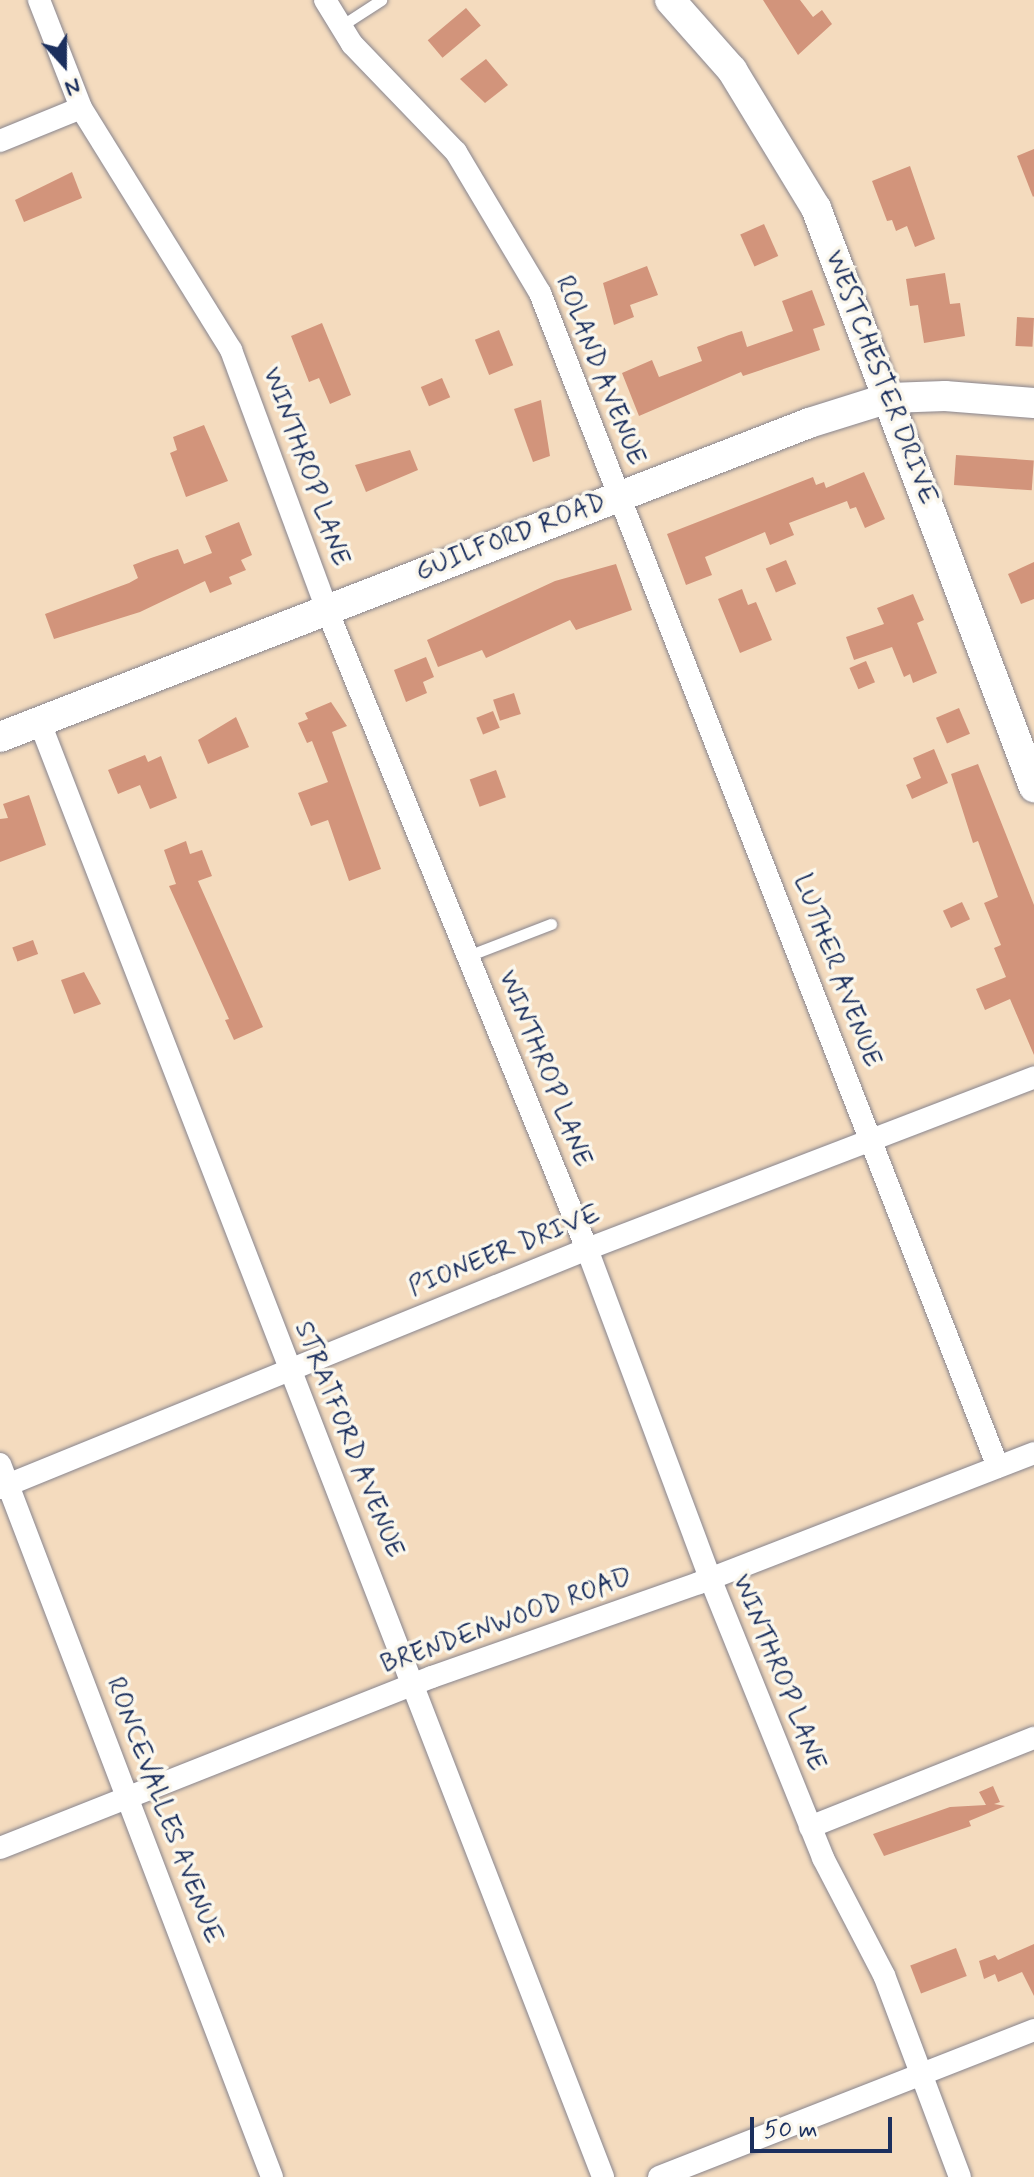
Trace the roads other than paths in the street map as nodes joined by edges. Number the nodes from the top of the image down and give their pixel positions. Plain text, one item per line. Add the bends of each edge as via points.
1 (39, 0) edge
2 (325, 0) edge
3 (381, 0) edge
4 (670, 0) edge
5 (341, 26) junction
6 (81, 108) junction
7 (0, 141) edge
8 (889, 398) junction
9 (1034, 403) edge
10 (620, 496) junction
11 (327, 610) junction
12 (40, 723) junction
13 (0, 737) edge
14 (1034, 787) edge
15 (551, 924) dead end
16 (468, 956) junction
17 (1034, 1077) edge
18 (873, 1142) junction
19 (587, 1249) junction
20 (289, 1368) junction
21 (1034, 1453) edge
22 (998, 1467) junction
23 (3, 1479) edge
24 (710, 1578) junction
25 (414, 1684) junction
26 (1034, 1738) edge
27 (128, 1798) junction
28 (810, 1827) junction
29 (0, 1848) edge
30 (1034, 2030) edge
31 (922, 2074) junction
32 (272, 2177) edge
33 (603, 2177) edge
34 (659, 2177) edge
35 (960, 2177) edge

1 - 6 street, WINTHROP LANE
2 - 5 street, ROLAND AVENUE
3 - 5 lane
4 - 8 street, WESTCHESTER DRIVE via 732,70 810,196
5 - 10 street, ROLAND AVENUE via 456,152 540,293
6 - 7 street
6 - 11 street, WINTHROP LANE via 231,350
8 - 9 street, GUILFORD ROAD
8 - 10 street, GUILFORD ROAD
8 - 14 street, WESTCHESTER DRIVE
10 - 11 street, GUILFORD ROAD
10 - 18 street, LUTHER AVENUE
11 - 12 street, GUILFORD ROAD
11 - 16 street, WINTHROP LANE
12 - 13 street, GUILFORD ROAD
12 - 20 street, STRATFORD AVENUE
15 - 16 lane
16 - 19 street, WINTHROP LANE
17 - 18 street, PIONEER DRIVE
18 - 19 street, PIONEER DRIVE
18 - 22 street, LUTHER AVENUE
19 - 20 street, PIONEER DRIVE
19 - 24 street, WINTHROP LANE
20 - 23 street, PIONEER DRIVE
20 - 25 street, STRATFORD AVENUE
21 - 22 street, BRENDENWOOD ROAD
22 - 24 street, BRENDENWOOD ROAD
23 - 27 street, RONCEVALLES AVENUE
24 - 25 street, BRENDENWOOD ROAD
24 - 28 street, WINTHROP LANE
25 - 27 street, BRENDENWOOD ROAD
25 - 33 street, STRATFORD AVENUE
26 - 28 street
27 - 29 street, BRENDENWOOD ROAD
27 - 32 street, RONCEVALLES AVENUE
28 - 31 street, WINTHROP LANE via 873,1950
30 - 31 street
31 - 34 street
31 - 35 street, WINTHROP LANE

